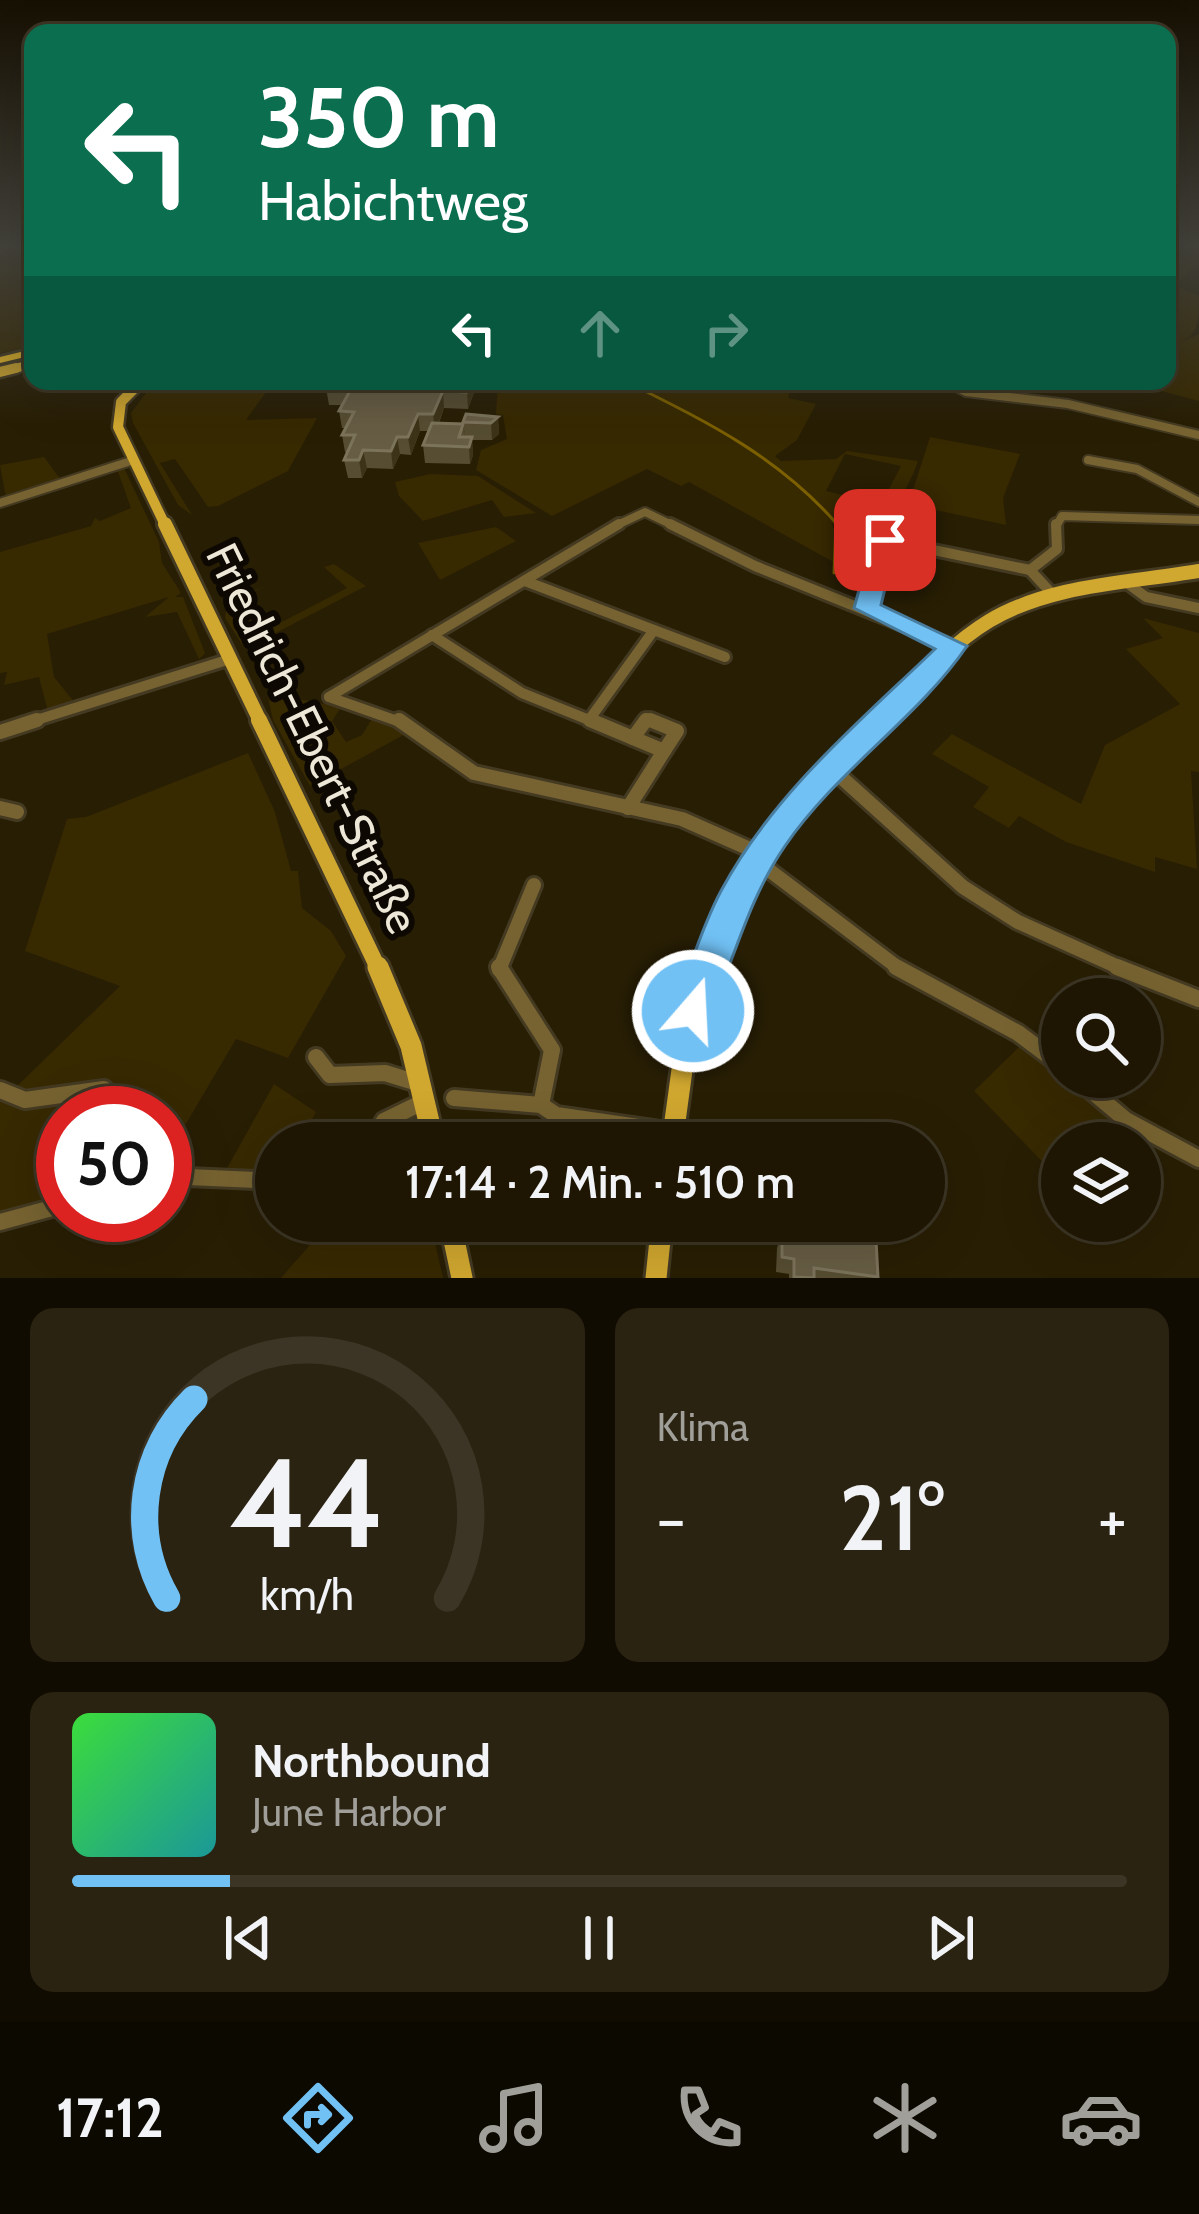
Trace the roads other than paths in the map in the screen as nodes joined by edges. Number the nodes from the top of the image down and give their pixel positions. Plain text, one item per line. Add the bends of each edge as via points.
1 (133, 390) edge
2 (963, 390) edge
3 (1199, 435) edge
4 (134, 460) junction
5 (1088, 460) dead end
6 (0, 502) edge
7 (1199, 502) edge
8 (1199, 520) edge
9 (1030, 570) junction
10 (1199, 571) edge
11 (525, 581) junction
12 (1127, 583) junction
13 (1054, 596) junction
14 (867, 608) junction
15 (1199, 608) edge
16 (654, 630) junction
17 (432, 635) junction
18 (954, 646) junction
19 (725, 657) dead end
20 (227, 660) junction
21 (592, 722) junction
22 (0, 732) edge
23 (633, 738) junction
24 (664, 751) junction
25 (831, 768) junction
26 (0, 808) edge
27 (628, 808) junction
28 (16, 812) dead end
29 (759, 857) junction
30 (534, 885) dead end
31 (1199, 999) edge
32 (1041, 1050) edge
33 (316, 1057) dead end
34 (0, 1090) edge
35 (423, 1093) junction
36 (36, 1098) edge
37 (454, 1098) dead end
38 (1100, 1098) edge
39 (541, 1105) junction
40 (383, 1122) edge
41 (429, 1122) edge
42 (591, 1122) edge
43 (675, 1122) edge
44 (1199, 1159) edge
45 (192, 1173) edge
46 (255, 1179) edge
47 (36, 1212) edge
48 (0, 1222) edge
49 (455, 1242) edge
50 (660, 1242) edge
51 (462, 1278) edge
52 (656, 1278) edge

1 - 4 main road, Friedrich-Ebert-Straße via 117,420
2 - 3 street
4 - 6 street
4 - 20 main road, Friedrich-Ebert-Straße
5 - 7 street via 1137,469
8 - 9 street via 1058,518 1057,549
9 - 13 street
9 - 14 street via 885,540
10 - 12 main road
11 - 14 street via 645,512 754,566
11 - 16 street
11 - 17 street
12 - 13 main road
12 - 15 street via 1146,597
13 - 18 main road via 1001,614
14 - 18 street
16 - 19 street
16 - 21 street
17 - 21 street via 522,692
17 - 27 street via 328,697 394,717 474,773
18 - 25 main road
20 - 22 street
20 - 35 main road, Friedrich-Ebert-Straße via 384,980
21 - 23 street
23 - 24 street
23 - 24 street via 647,719 677,731
24 - 27 street
25 - 29 main road
25 - 31 street via 997,910
26 - 28 street
27 - 29 street via 682,819
29 - 32 street via 886,962
29 - 43 main road via 721,929 693,1011
30 - 39 street via 498,969 552,1050
33 - 35 street via 330,1075 385,1072
34 - 36 street
35 - 40 street
35 - 41 main road, Friedrich-Ebert-Straße
37 - 39 street
38 - 44 street
39 - 42 street
45 - 46 street
47 - 48 street
49 - 51 main road
50 - 52 main road

